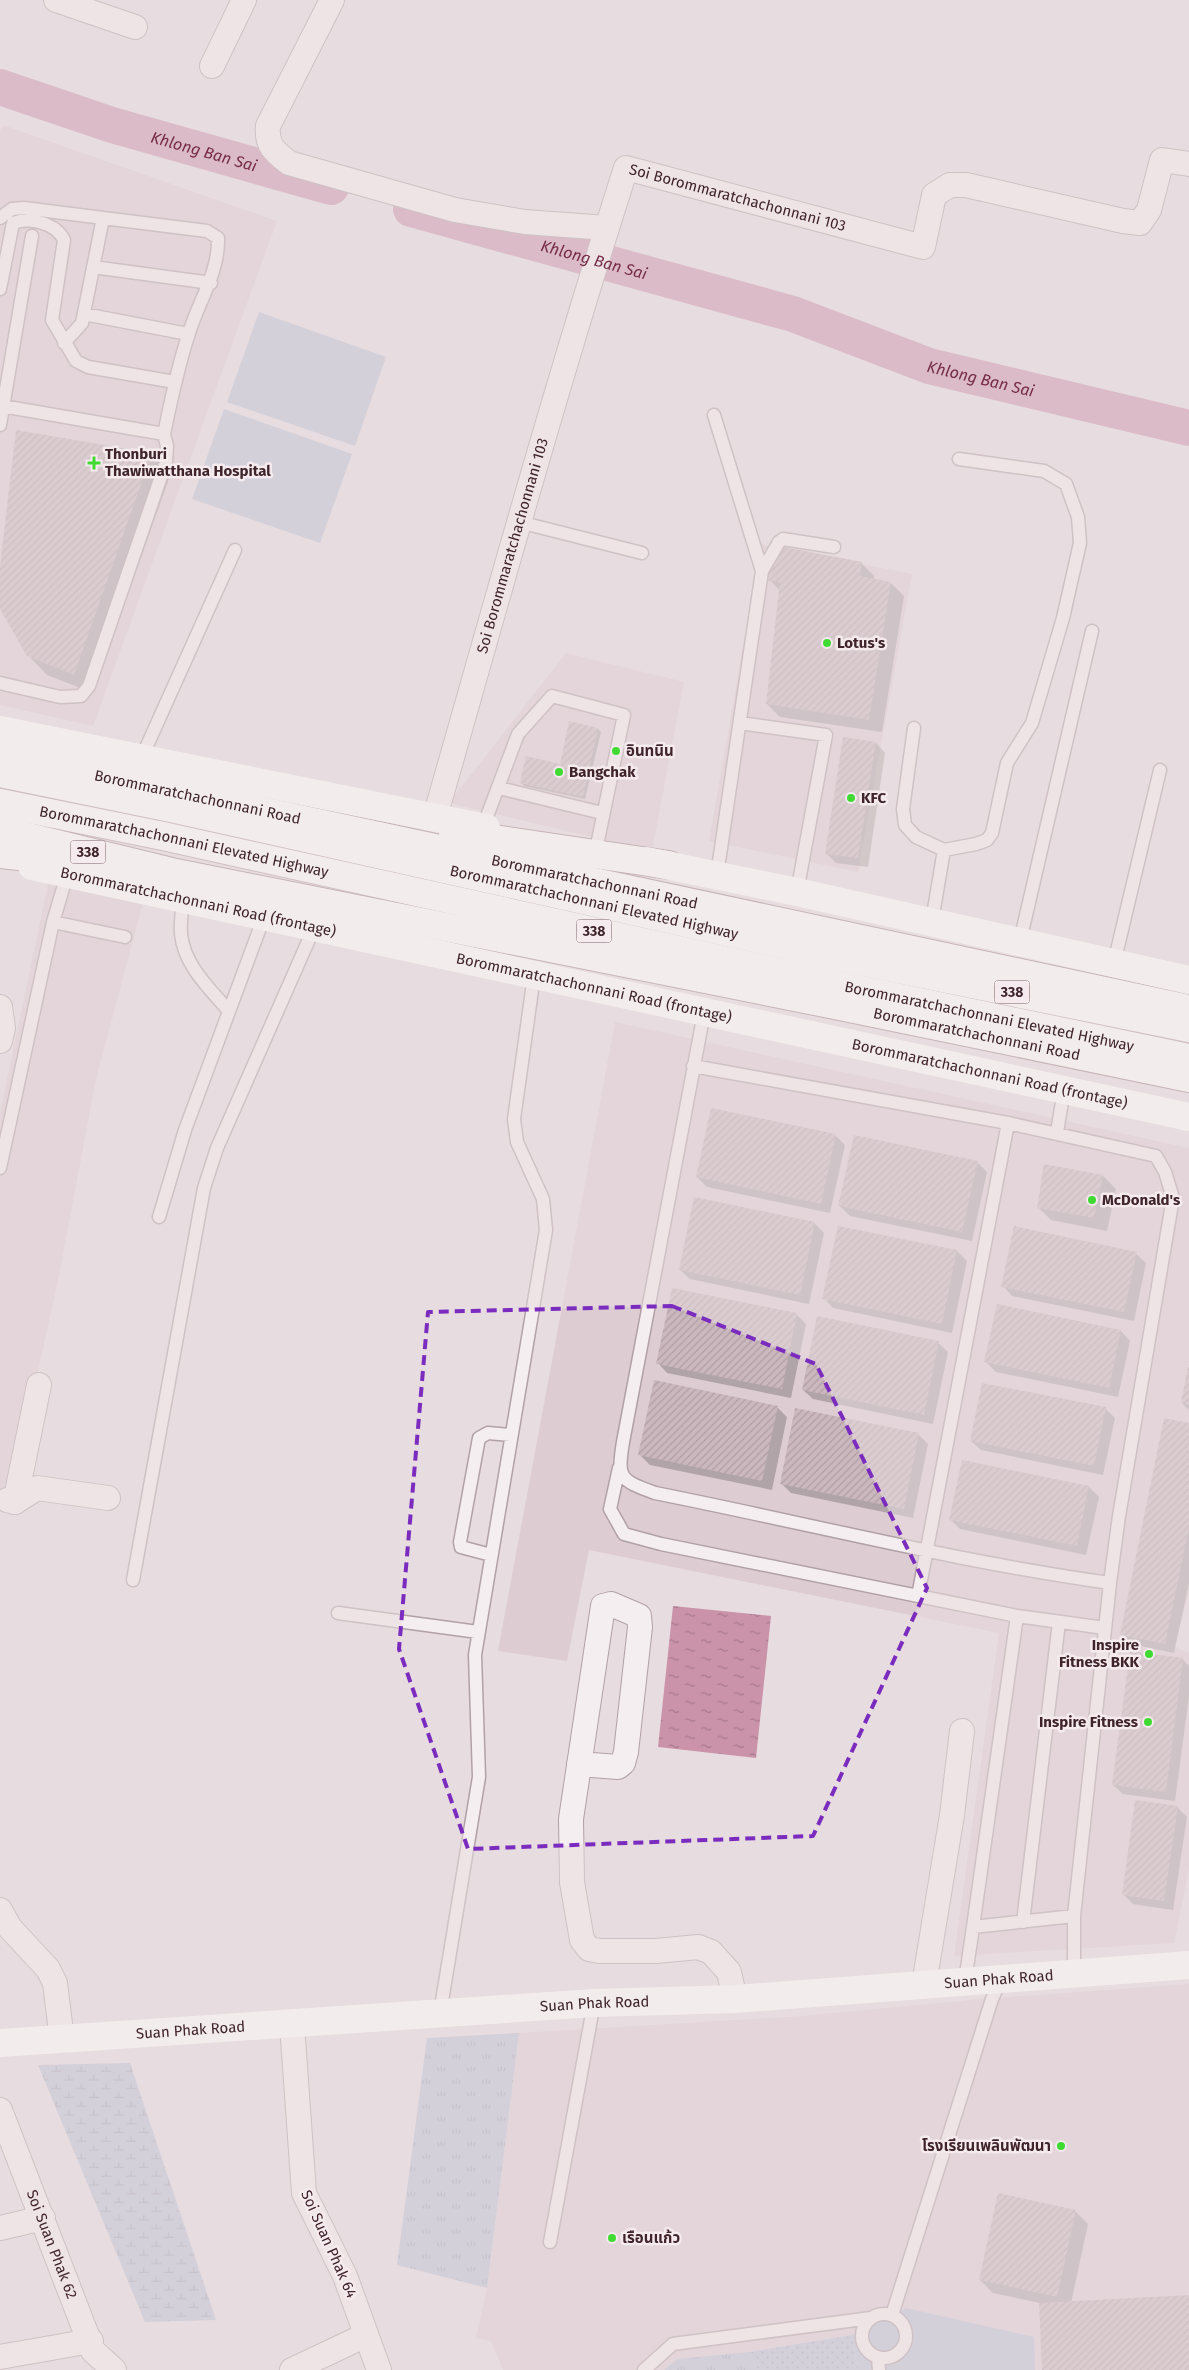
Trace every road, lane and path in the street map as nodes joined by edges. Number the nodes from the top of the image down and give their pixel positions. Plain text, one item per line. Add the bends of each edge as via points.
1 (56, 0) edge
2 (244, 0) edge
3 (332, 0) edge
4 (135, 27) dead end
5 (212, 66) dead end
6 (1189, 164) edge
7 (0, 218) edge
8 (103, 218) junction
9 (605, 233) junction
10 (32, 236) dead end
11 (93, 267) junction
12 (211, 283) junction
13 (0, 289) edge
14 (84, 314) junction
15 (188, 334) junction
16 (64, 343) junction
17 (175, 382) junction
18 (2, 406) junction
19 (714, 415) dead end
20 (0, 425) edge
21 (164, 434) junction
22 (959, 458) dead end
23 (519, 522) junction
24 (834, 547) dead end
25 (235, 550) dead end
26 (642, 553) dead end
27 (762, 571) junction
28 (1092, 631) dead end
29 (0, 684) edge
30 (740, 724) junction
31 (914, 728) dead end
32 (0, 730) edge
33 (0, 755) edge
34 (141, 759) junction
35 (1160, 770) dead end
36 (0, 773) edge
37 (498, 788) junction
38 (175, 791) junction
39 (0, 803) edge
40 (602, 813) junction
41 (435, 817) junction
42 (483, 827) junction
43 (0, 830) edge
44 (596, 850) junction
45 (944, 850) junction
46 (0, 854) edge
47 (0, 858) edge
48 (669, 866) junction
49 (67, 875) junction
50 (717, 875) junction
51 (179, 886) junction
52 (797, 892) junction
53 (264, 917) junction
54 (53, 922) junction
55 (932, 922) junction
56 (314, 928) junction
57 (125, 937) dead end
58 (1020, 942) junction
59 (1114, 963) junction
60 (534, 976) junction
61 (1189, 980) edge
62 (0, 1007) edge
63 (1189, 1008) edge
64 (228, 1010) junction
65 (704, 1013) junction
66 (1189, 1028) edge
67 (0, 1040) edge
68 (1189, 1058) edge
69 (693, 1066) junction
70 (1189, 1078) edge
71 (1064, 1090) junction
72 (1189, 1117) edge
73 (1008, 1123) junction
74 (1057, 1132) junction
75 (0, 1168) edge
76 (159, 1217) dead end
77 (39, 1385) dead end
78 (511, 1435) junction
79 (619, 1468) junction
80 (108, 1498) dead end
81 (8, 1500) edge
82 (928, 1552) junction
83 (491, 1555) junction
84 (133, 1580) dead end
85 (1110, 1583) junction
86 (918, 1596) junction
87 (338, 1612) dead end
88 (1017, 1616) junction
89 (1059, 1622) junction
90 (1105, 1628) junction
91 (478, 1632) junction
92 (962, 1731) dead end
93 (580, 1764) junction
94 (0, 1910) edge
95 (1074, 1916) junction
96 (1023, 1922) junction
97 (973, 1927) junction
98 (1189, 1965) edge
99 (1074, 1973) junction
100 (1001, 1979) junction
101 (965, 1982) junction
102 (924, 1984) junction
103 (735, 1999) junction
104 (594, 2003) junction
105 (440, 2013) junction
106 (292, 2024) junction
107 (62, 2040) junction
108 (0, 2043) edge
109 (0, 2110) edge
110 (43, 2218) junction
111 (0, 2228) edge
112 (550, 2242) dead end
113 (892, 2315) junction
114 (871, 2318) junction
115 (366, 2335) junction
116 (91, 2341) junction
117 (0, 2357) edge
118 (879, 2364) edge
119 (114, 2370) edge
120 (292, 2370) edge
121 (379, 2370) edge
122 (644, 2370) edge

1 - 4 street
2 - 5 street
3 - 9 street via 268,126 271,149 289,164 455,210
6 - 9 street, Soi Borommaratchachonnani 103 via 1162,160 1149,210 1140,222 1123,221 966,185 950,185 934,194 923,248 626,168
7 - 8 lane via 12,209 24,208
8 - 11 lane
8 - 12 lane via 207,231 218,238 219,252
9 - 23 street, Soi Borommaratchachonnani 103
10 - 18 lane
11 - 12 lane
11 - 14 lane
12 - 15 lane
13 - 16 lane via 13,222 46,223 60,232 64,240 52,320
14 - 15 lane
14 - 16 lane via 82,323
15 - 17 lane
16 - 17 lane via 76,361 88,367
17 - 21 lane
18 - 20 lane
18 - 21 lane
19 - 27 lane
21 - 29 lane via 166,462 89,686 81,696 60,697
22 - 45 lane via 1044,471 1066,484 1078,517 1080,543 1063,618 1032,723 1007,763 992,833 976,844
23 - 26 lane
23 - 41 street, Soi Borommaratchachonnani 103
24 - 27 lane via 783,539
25 - 34 lane
27 - 30 lane
28 - 58 lane
30 - 50 lane
30 - 52 lane via 826,734
31 - 45 lane via 903,809 905,825 916,837
32 - 34 main road
33 - 38 main road, Borommaratchachonnani Road / 338
34 - 41 main road
35 - 59 lane
36 - 66 main road, Borommaratchachonnani Elevated Highway / 338 via 181,810 834,956
37 - 40 lane
37 - 40 lane via 518,734 552,696 624,715
37 - 42 lane
38 - 48 main road
38 - 63 main road, Borommaratchachonnani Road / 338
39 - 68 main road, Borommaratchachonnani Elevated Highway / 338
40 - 44 lane
41 - 42 main road
42 - 44 main road
43 - 51 main road, Borommaratchachonnani Road / 338
44 - 48 main road
45 - 55 lane
46 - 51 main road
47 - 49 main road, Borommaratchachonnani Road (frontage) / 338
48 - 50 main road
49 - 51 main road, Borommaratchachonnani Road (frontage) / 338
49 - 54 lane
50 - 52 main road
51 - 53 main road, Borommaratchachonnani Road (frontage) / 338
51 - 64 lane via 181,934 186,955 201,979
51 - 70 main road, Borommaratchachonnani Road / 338 via 739,985
52 - 55 main road
53 - 56 main road, Borommaratchachonnani Road (frontage) / 338
53 - 64 lane
54 - 57 lane
54 - 75 lane
55 - 58 main road
56 - 60 main road, Borommaratchachonnani Road (frontage) / 338
56 - 84 lane via 217,1148 204,1188
58 - 59 main road
59 - 61 main road
60 - 65 main road, Borommaratchachonnani Road (frontage) / 338
60 - 78 lane via 514,1120 517,1142 543,1199 546,1230
62 - 67 street via 3,1028
64 - 76 lane via 185,1130
65 - 69 lane
65 - 71 main road, Borommaratchachonnani Road (frontage) / 338
69 - 73 lane
69 - 79 lane
71 - 72 main road, Borommaratchachonnani Road (frontage) / 338
71 - 74 lane
73 - 74 lane
73 - 82 lane
74 - 85 lane via 1156,1156 1173,1198
77 - 81 street
78 - 83 lane
78 - 83 lane via 488,1433 479,1438 460,1542 465,1550
79 - 82 lane via 628,1483 655,1493
79 - 86 lane via 610,1509 624,1534
80 - 81 street via 37,1488
82 - 85 lane
82 - 86 lane
83 - 91 lane
85 - 90 lane
86 - 88 lane
87 - 91 lane
88 - 89 lane
88 - 97 lane
89 - 90 lane
89 - 96 lane
90 - 95 lane
91 - 105 lane via 474,1655 479,1777
92 - 102 street via 952,1815
93 - 93 street via 603,1606 611,1604 640,1616 626,1752 623,1763 618,1767
93 - 103 street via 571,1819 572,1882 582,1940 589,1949 599,1951 698,1947 720,1959 729,1972
94 - 107 street via 10,1928 48,1969 54,1983
95 - 96 lane
95 - 99 lane
96 - 97 lane
97 - 101 lane
98 - 99 main road, Suan Phak Road
99 - 100 main road, Suan Phak Road
100 - 101 main road, Suan Phak Road
100 - 113 lane
101 - 102 main road, Suan Phak Road
102 - 103 main road, Suan Phak Road
103 - 104 main road, Suan Phak Road
104 - 105 main road, Suan Phak Road
104 - 112 lane
105 - 106 main road, Suan Phak Road
106 - 107 main road, Suan Phak Road
106 - 115 street, Soi Suan Phak 64 via 304,2193 345,2276
107 - 108 main road, Suan Phak Road
109 - 110 street, Soi Suan Phak 62
110 - 111 street
110 - 116 street, Soi Suan Phak 62
113 - 114 lane
113 - 118 lane via 904,2325 907,2340 899,2353
114 - 118 lane via 863,2330 863,2344
114 - 122 lane via 673,2344
115 - 120 street
115 - 121 street, Soi Suan Phak 64
116 - 117 street
116 - 119 street, Soi Suan Phak 62 via 93,2351

